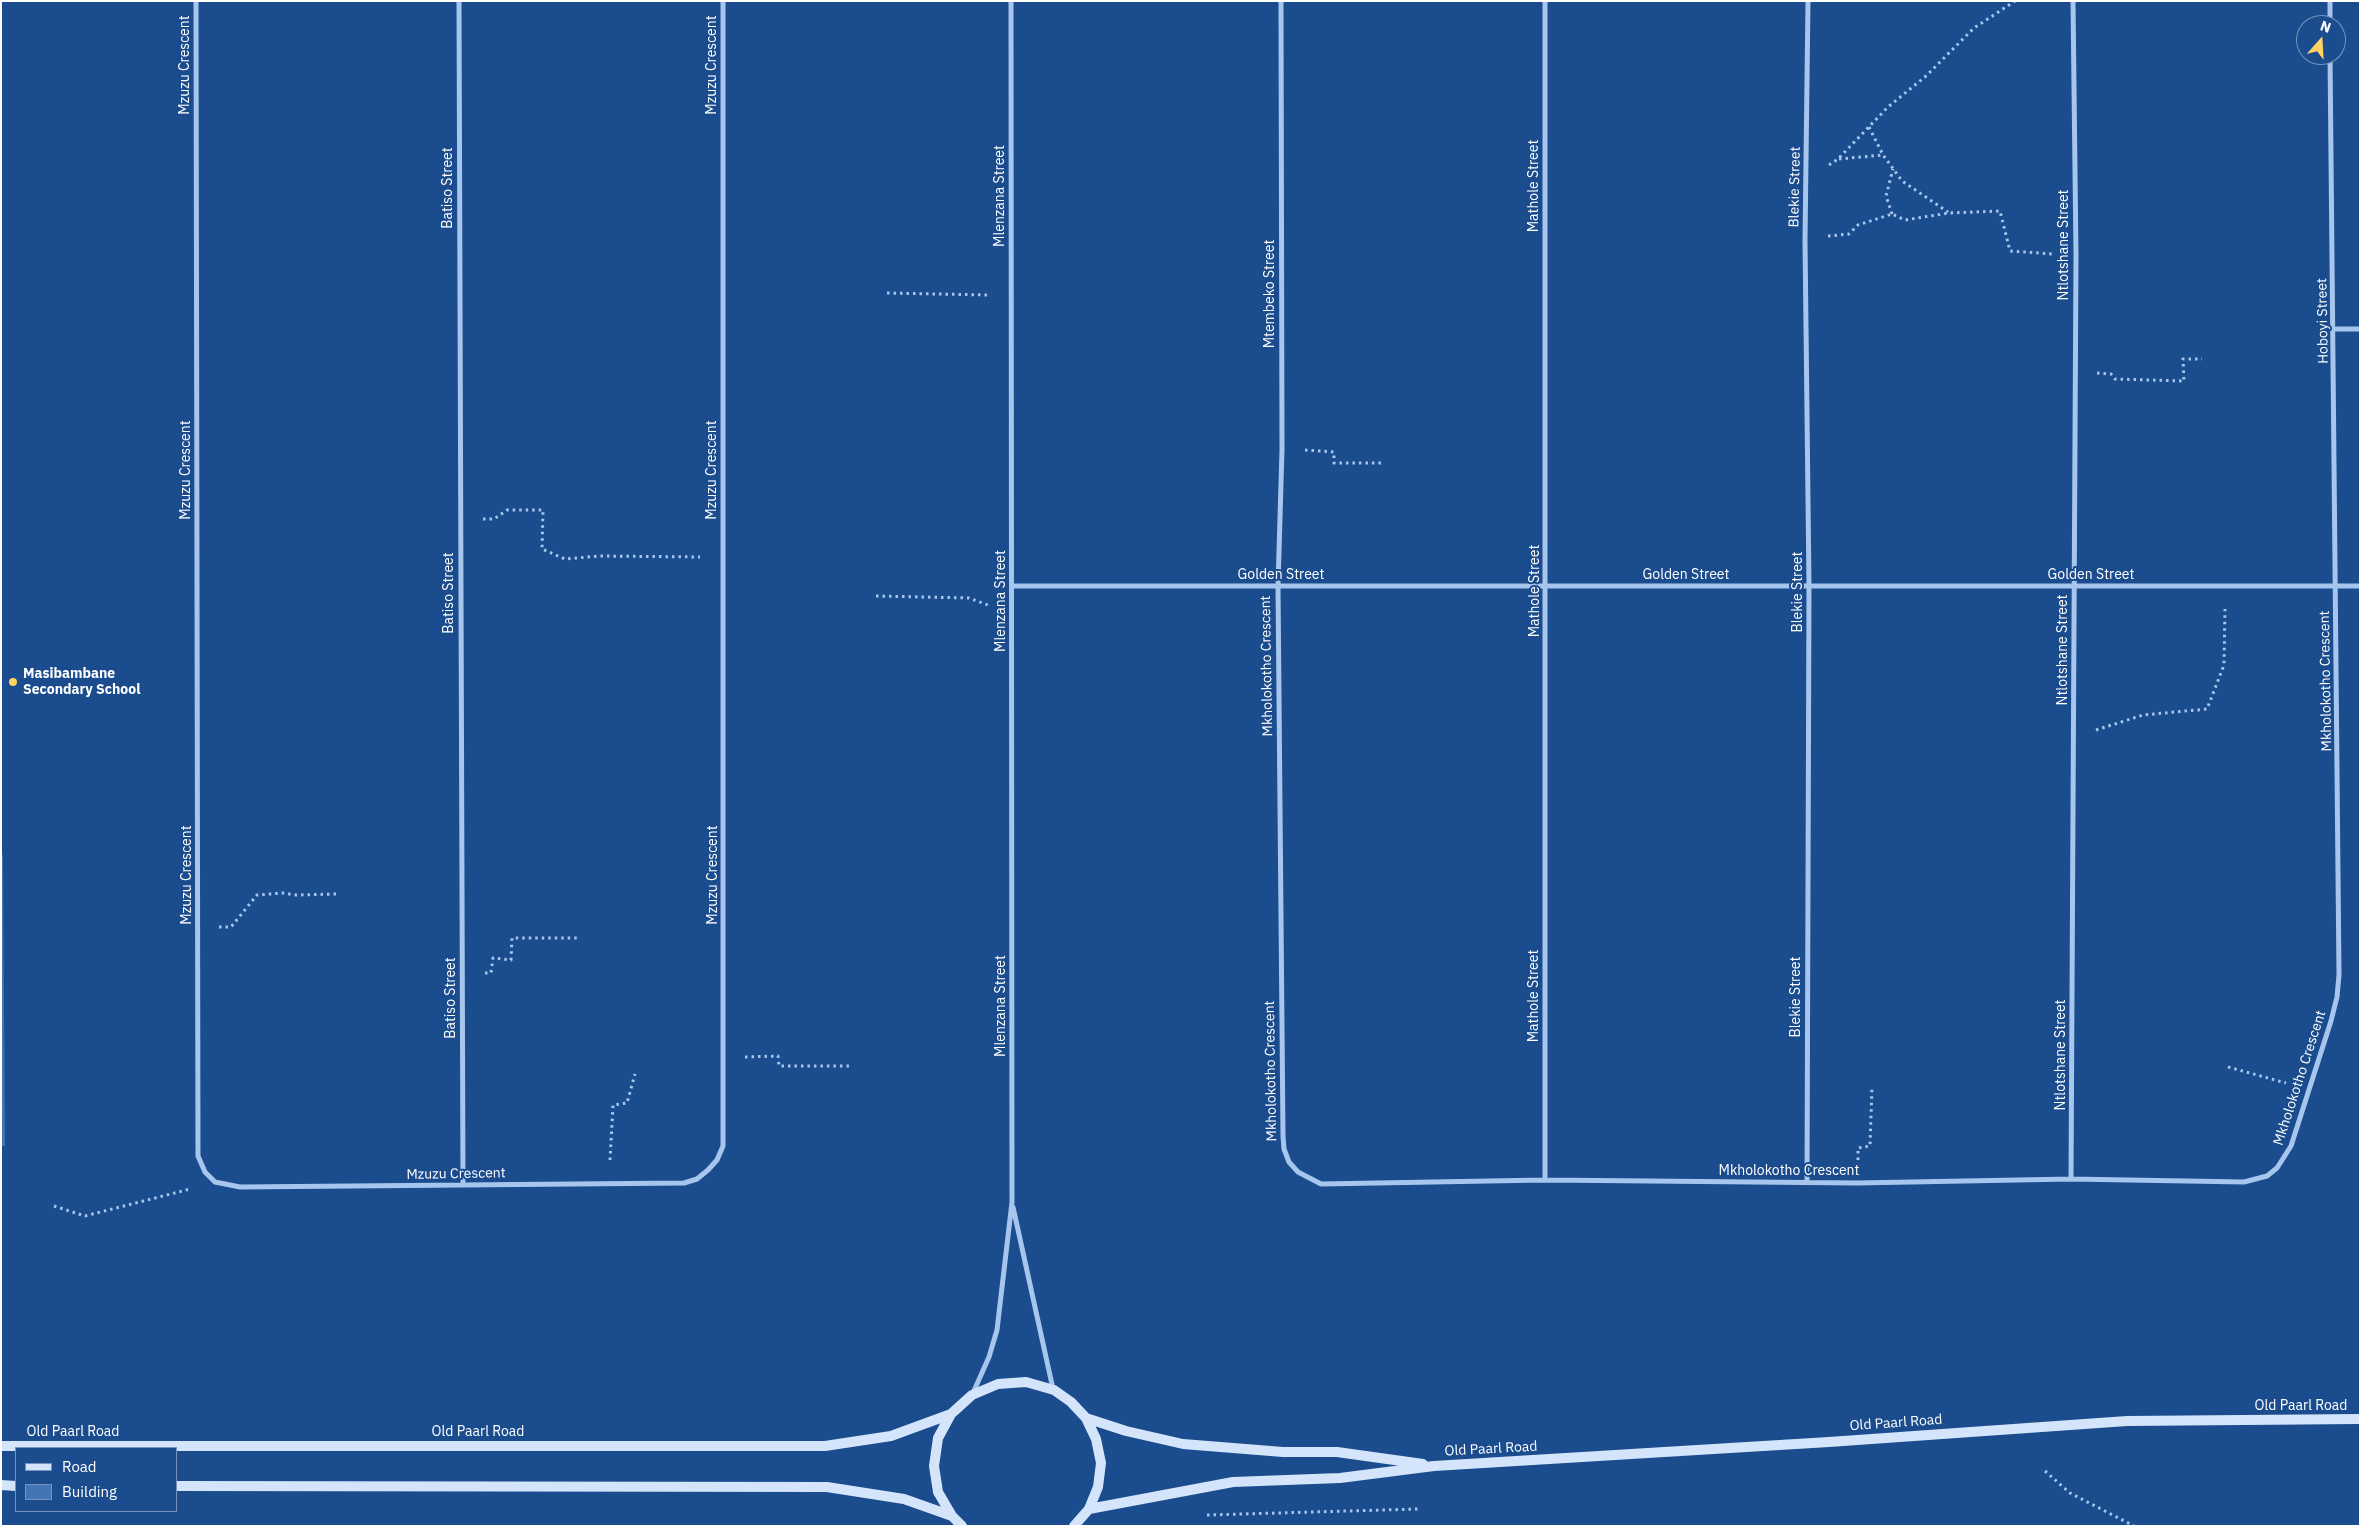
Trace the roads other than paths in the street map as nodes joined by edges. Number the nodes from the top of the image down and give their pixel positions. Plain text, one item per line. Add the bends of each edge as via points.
1 (196, 1) edge
2 (459, 1) edge
3 (723, 1) edge
4 (1011, 1) edge
5 (1281, 1) edge
6 (1545, 1) edge
7 (1808, 1) edge
8 (2073, 1) edge
9 (2330, 1) edge
10 (2330, 15) edge
11 (2330, 65) edge
12 (2334, 329) junction
13 (2360, 329) edge
14 (1012, 586) junction
15 (1278, 586) junction
16 (1547, 586) junction
17 (1809, 586) junction
18 (2074, 586) junction
19 (2336, 586) junction
20 (2360, 586) edge
21 (2071, 1179) junction
22 (1545, 1180) junction
23 (1807, 1183) junction
24 (463, 1185) junction
25 (1012, 1202) junction
26 (1054, 1390) junction
27 (972, 1395) junction
28 (951, 1414) junction
29 (1086, 1418) junction
30 (2360, 1419) edge
31 (1, 1446) edge
32 (1434, 1466) junction
33 (1, 1486) edge
34 (15, 1486) edge
35 (178, 1486) edge
36 (1089, 1509) junction
37 (952, 1516) junction
38 (962, 1526) edge
39 (1074, 1526) edge

1 - 24 street, Mzuzu Crescent via 198,1156 205,1172 215,1182 240,1187
2 - 24 street, Batiso Street
3 - 24 street, Mzuzu Crescent via 723,1146 708,1170 697,1179 684,1183
4 - 14 street, Mlenzana Street
5 - 15 street, Mtembeko Street via 1282,449
6 - 16 street, Mathole Street
7 - 17 street, Blekie Street via 1805,240
8 - 18 street, Ntlotshane Street via 2076,255
9 - 10 street
11 - 12 street, Hoboyi Street
12 - 13 street
12 - 19 street, Hoboyi Street
14 - 15 street, Golden Street
14 - 25 street, Mlenzana Street
15 - 16 street, Golden Street
15 - 22 street, Mkholokotho Crescent via 1283,1136 1289,1162 1298,1172 1321,1184
16 - 17 street, Golden Street
16 - 22 street, Mathole Street
17 - 18 street, Golden Street
17 - 23 street, Blekie Street
18 - 19 street, Golden Street
18 - 21 street, Ntlotshane Street
19 - 20 street, Golden Street
19 - 21 street, Mkholokotho Crescent via 2339,975 2337,997 2285,1158 2277,1168 2256,1180
21 - 23 street, Mkholokotho Crescent
22 - 23 street, Mkholokotho Crescent
25 - 26 street, Mlenzana Street
25 - 27 street, Mlenzana Street via 997,1330 989,1358
26 - 27 main road, Old Paarl Road via 1026,1382 998,1384
26 - 29 main road, Old Paarl Road via 1072,1402
27 - 28 main road, Old Paarl Road
28 - 31 main road, Old Paarl Road via 891,1436 824,1446
28 - 37 main road, Old Paarl Road via 938,1438 934,1466 938,1492
29 - 32 main road, Old Paarl Road via 1183,1444 1283,1452 1337,1452
29 - 36 main road, Old Paarl Road via 1096,1439 1101,1462 1098,1486
30 - 32 main road, Old Paarl Road via 2127,1421
32 - 36 main road, Old Paarl Road via 1340,1478 1233,1482
33 - 34 main road
35 - 37 main road, Old Paarl Road via 827,1487 904,1499
36 - 39 main road, Old Paarl Road
37 - 38 main road, Old Paarl Road

